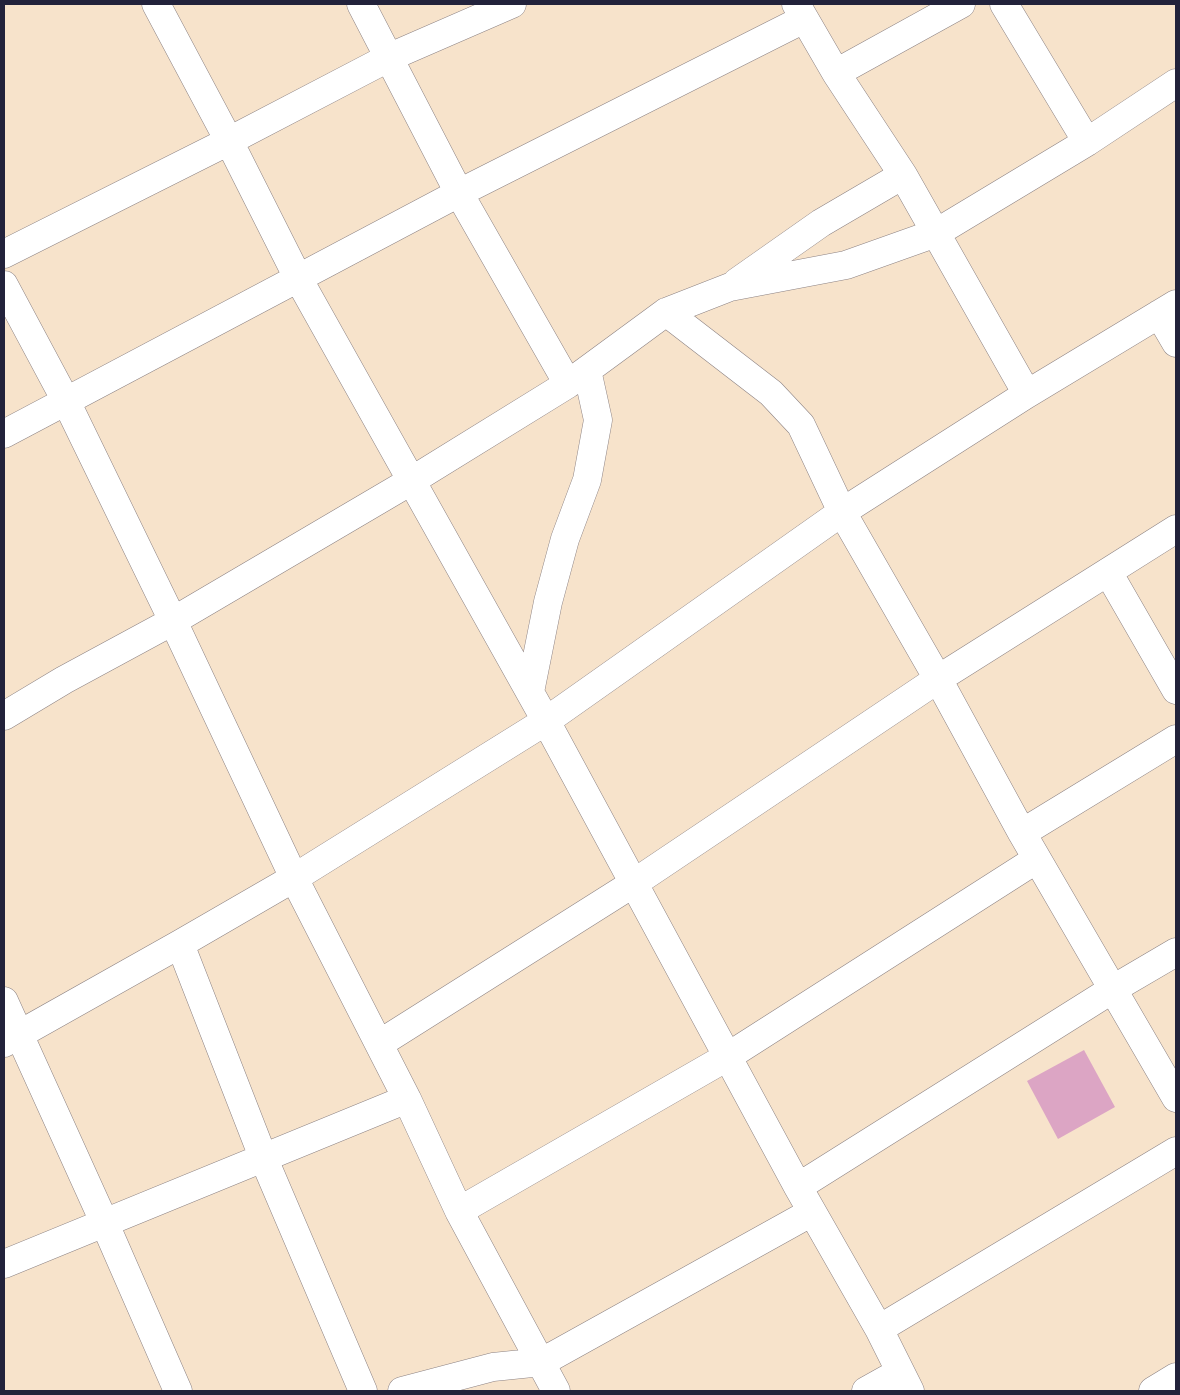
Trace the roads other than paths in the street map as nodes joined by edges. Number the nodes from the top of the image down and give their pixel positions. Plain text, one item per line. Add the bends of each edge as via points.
1 (156, 4) edge
2 (361, 4) edge
3 (512, 4) edge
4 (961, 4) edge
5 (1004, 4) edge
6 (800, 11) edge
7 (390, 57) junction
8 (836, 73) junction
9 (1176, 84) edge
10 (229, 141) junction
11 (1087, 142) junction
12 (903, 175) junction
13 (459, 192) junction
14 (936, 233) junction
15 (4, 254) edge
16 (298, 278) junction
17 (4, 285) edge
18 (730, 287) junction
19 (1168, 309) edge
20 (666, 312) junction
21 (1176, 343) edge
22 (577, 377) junction
23 (1027, 394) junction
24 (66, 401) junction
25 (4, 434) edge
26 (411, 481) junction
27 (842, 512) junction
28 (1176, 529) edge
29 (1108, 572) junction
30 (173, 621) junction
31 (938, 679) junction
32 (1176, 690) edge
33 (530, 692) junction
34 (4, 716) edge
35 (546, 721) junction
36 (1176, 739) edge
37 (1022, 832) junction
38 (1038, 859) junction
39 (294, 878) junction
40 (634, 882) junction
41 (180, 944) junction
42 (1176, 952) edge
43 (1113, 989) junction
44 (4, 1001) edge
45 (11, 1038) edge
46 (379, 1044) junction
47 (727, 1057) junction
48 (1176, 1098) edge
49 (407, 1099) junction
50 (1176, 1151) edge
51 (263, 1156) junction
52 (798, 1187) junction
53 (459, 1211) junction
54 (812, 1212) junction
55 (105, 1224) junction
56 (4, 1264) edge
57 (879, 1329) junction
58 (542, 1362) junction
59 (1176, 1378) edge
60 (905, 1382) edge
61 (178, 1391) edge
62 (362, 1391) edge
63 (402, 1391) edge
64 (556, 1391) edge
65 (866, 1391) edge
66 (1153, 1391) edge

1 - 10 street
2 - 7 street
3 - 7 street
4 - 8 street
5 - 11 street
6 - 8 street
6 - 13 street
7 - 10 street
7 - 13 street
8 - 12 street
9 - 11 street
10 - 15 street
10 - 16 street
11 - 14 street
12 - 14 street
12 - 18 street via 821,223
13 - 16 street
13 - 22 street
14 - 18 street via 846,265
14 - 23 street
16 - 24 street
16 - 26 street
17 - 24 street
18 - 20 street
19 - 21 street
19 - 23 street
20 - 22 street
20 - 27 street via 771,393 801,425
22 - 26 street
22 - 33 street via 598,420 587,480 565,539 548,602
23 - 27 street
24 - 25 street
24 - 30 street
26 - 30 street
26 - 33 street
27 - 31 street
27 - 35 street
28 - 29 street
29 - 31 street
29 - 32 street
30 - 34 street
30 - 39 street
31 - 37 street
31 - 40 street
33 - 35 street
35 - 39 street
35 - 40 street
36 - 37 street
37 - 38 street
38 - 43 street
38 - 47 street
39 - 41 street
39 - 46 street
40 - 46 street
40 - 47 street
41 - 45 street
41 - 51 street
42 - 43 street
43 - 48 street
43 - 52 street
44 - 45 street
45 - 55 street
46 - 49 street
47 - 52 street
47 - 53 street
49 - 51 street
49 - 53 street
50 - 57 street
51 - 55 street
51 - 62 street
52 - 54 street
53 - 58 street
54 - 57 street
54 - 58 street
55 - 56 street
55 - 61 street
57 - 60 street
58 - 63 street via 493,1367
58 - 64 street
59 - 66 street
60 - 65 street

